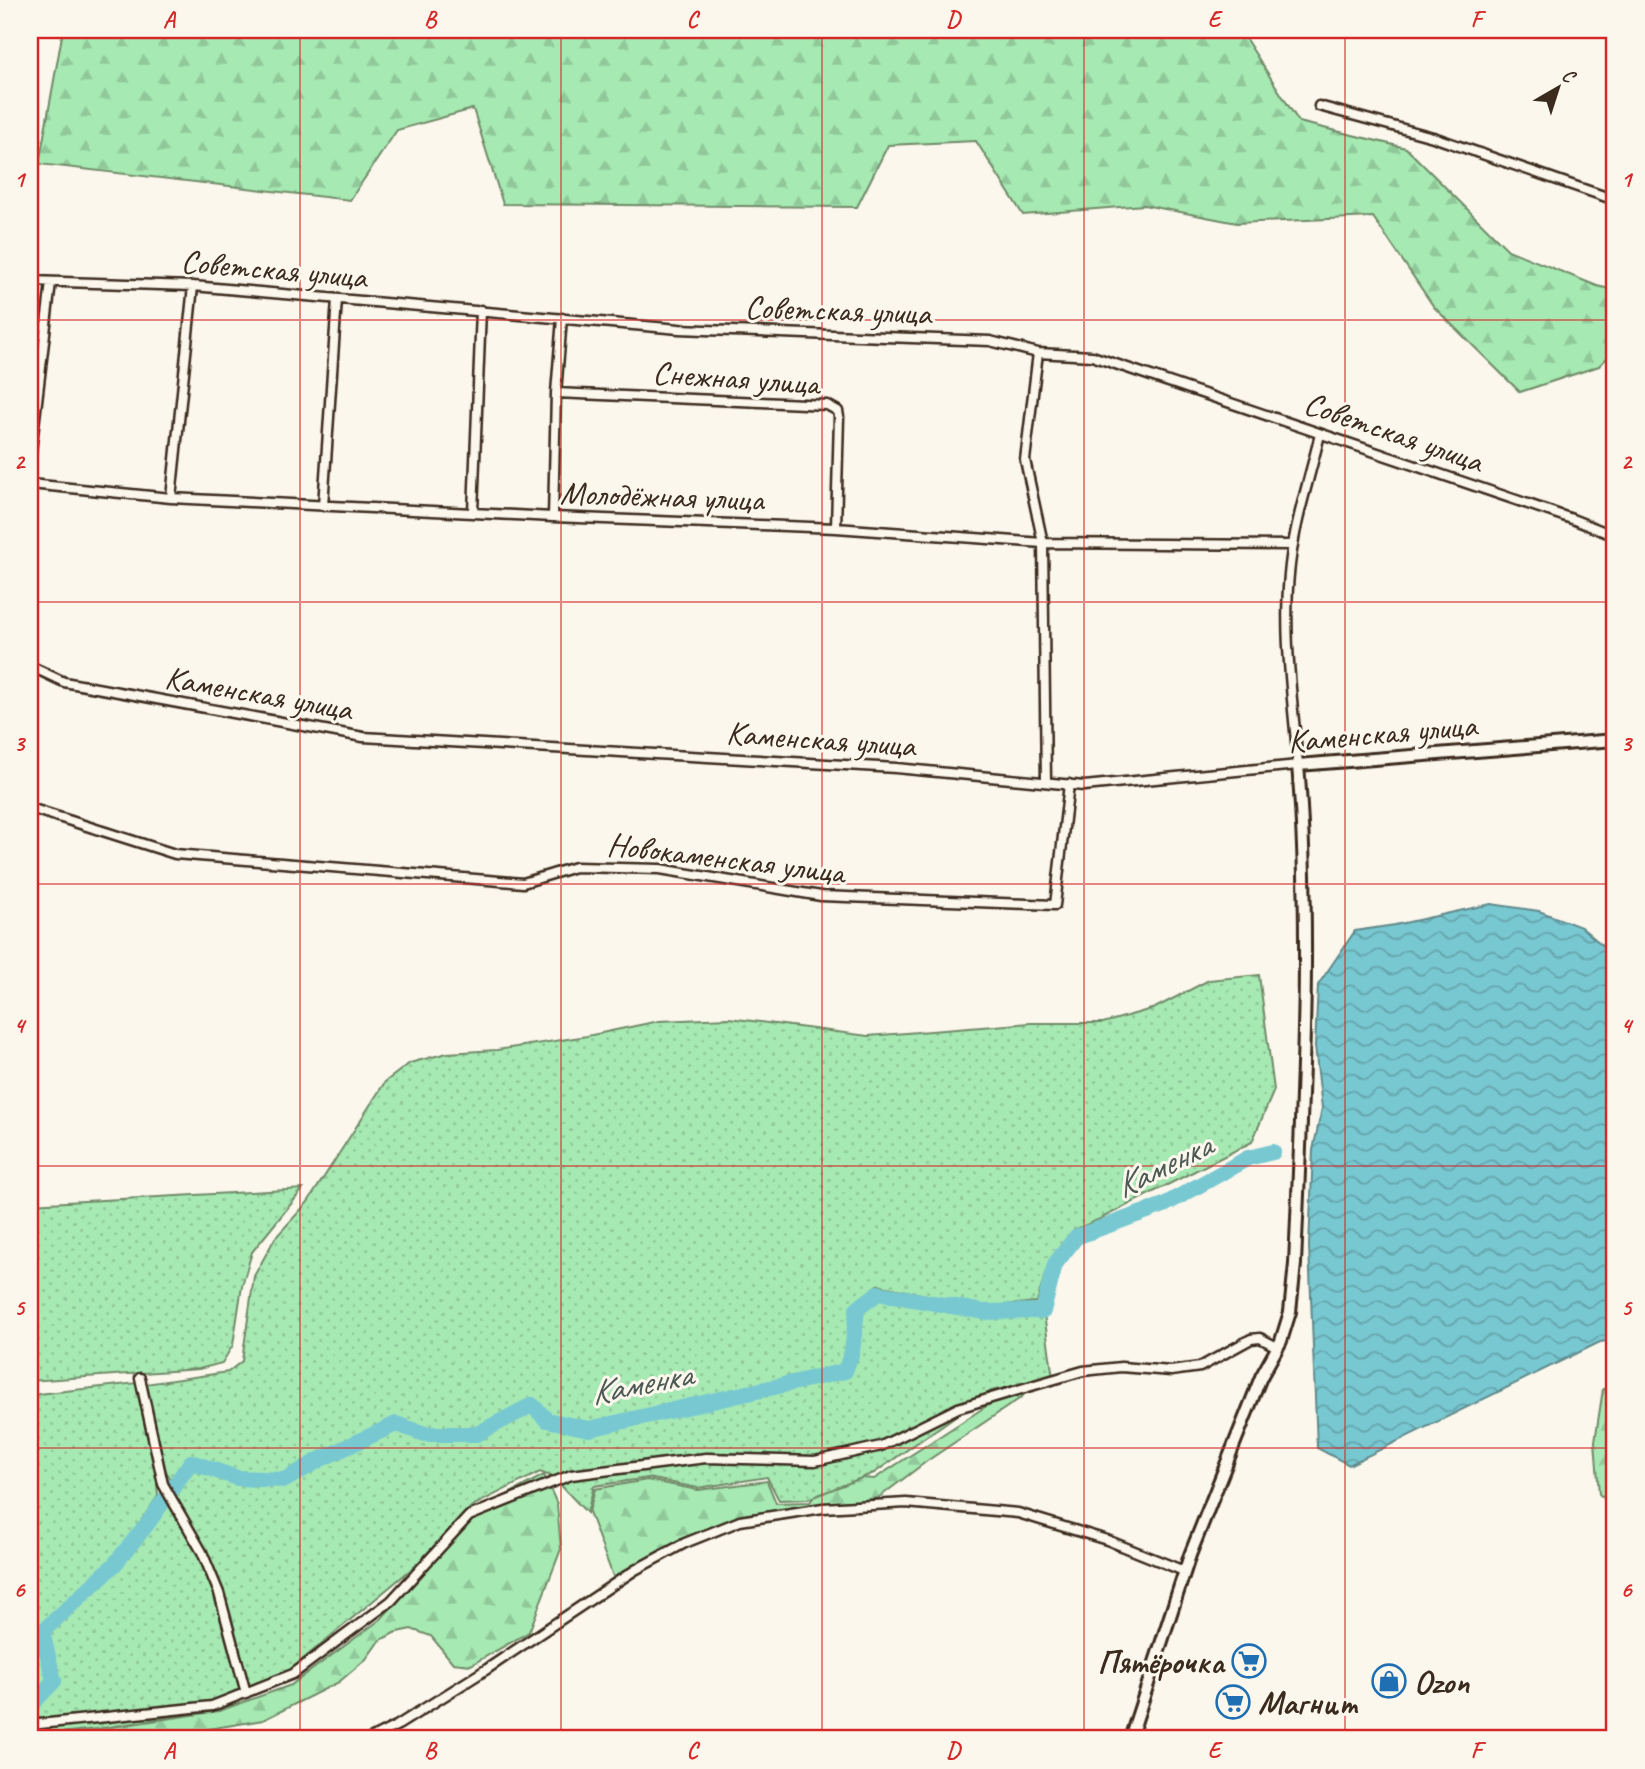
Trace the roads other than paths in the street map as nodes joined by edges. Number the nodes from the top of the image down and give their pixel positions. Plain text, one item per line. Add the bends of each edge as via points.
1 (1319, 106) dead end
2 (1615, 200) edge
3 (30, 281) edge
4 (51, 282) junction
5 (193, 286) junction
6 (337, 299) junction
7 (481, 310) junction
8 (562, 318) junction
9 (1038, 353) junction
10 (556, 393) junction
11 (1320, 434) junction
12 (30, 461) edge
13 (30, 484) edge
14 (171, 498) junction
15 (323, 506) junction
16 (473, 512) junction
17 (553, 517) junction
18 (836, 528) junction
19 (1615, 536) edge
20 (1043, 543) junction
21 (1292, 545) junction
22 (30, 666) edge
23 (1615, 740) edge
24 (1298, 765) junction
25 (1046, 782) junction
26 (1069, 784) junction
27 (30, 808) edge
28 (1277, 1347) junction
29 (140, 1378) dead end
30 (1184, 1571) junction
31 (246, 1693) junction
32 (30, 1725) edge
33 (370, 1739) edge
34 (1130, 1739) edge

1 - 2 street via 1433,137
3 - 4 street, Советская улица
4 - 5 street, Советская улица
4 - 12 street
5 - 6 street, Советская улица
5 - 14 street
6 - 7 street, Советская улица
6 - 15 street
7 - 8 street, Советская улица
7 - 16 street
8 - 9 street, Советская улица via 679,329 990,341
8 - 10 street
9 - 11 street, Советская улица via 1092,356
9 - 20 street via 1025,460
10 - 17 street
10 - 18 street, Снежная улица via 827,405 838,411 839,417
11 - 19 street, Советская улица
11 - 21 street
13 - 14 street, Молодёжная улица
14 - 15 street, Молодёжная улица
15 - 16 street, Молодёжная улица
16 - 17 street, Молодёжная улица
17 - 18 street, Молодёжная улица
18 - 20 street, Молодёжная улица
20 - 21 street, Молодёжная улица
20 - 25 street
21 - 24 street via 1288,636
22 - 25 street, Каменская улица via 64,682 363,737 896,768
23 - 24 street, Каменская улица
24 - 26 street, Каменская улица
24 - 28 street via 1305,967 1300,1130 1295,1265 1290,1312
25 - 26 street, Каменская улица
26 - 27 street, Новокаменская улица via 1055,905 821,896 660,869 575,867 523,883 175,854
28 - 30 street
28 - 31 street via 1260,1338 1251,1339 1200,1367 1083,1371 958,1408 881,1446 815,1461 706,1458 571,1475 469,1516 391,1601 293,1674
29 - 31 street via 163,1484 202,1552 219,1593
30 - 33 street via 1107,1540 1018,1513 906,1503 823,1508 740,1521 635,1570 487,1669
30 - 34 street
31 - 32 street via 212,1706

